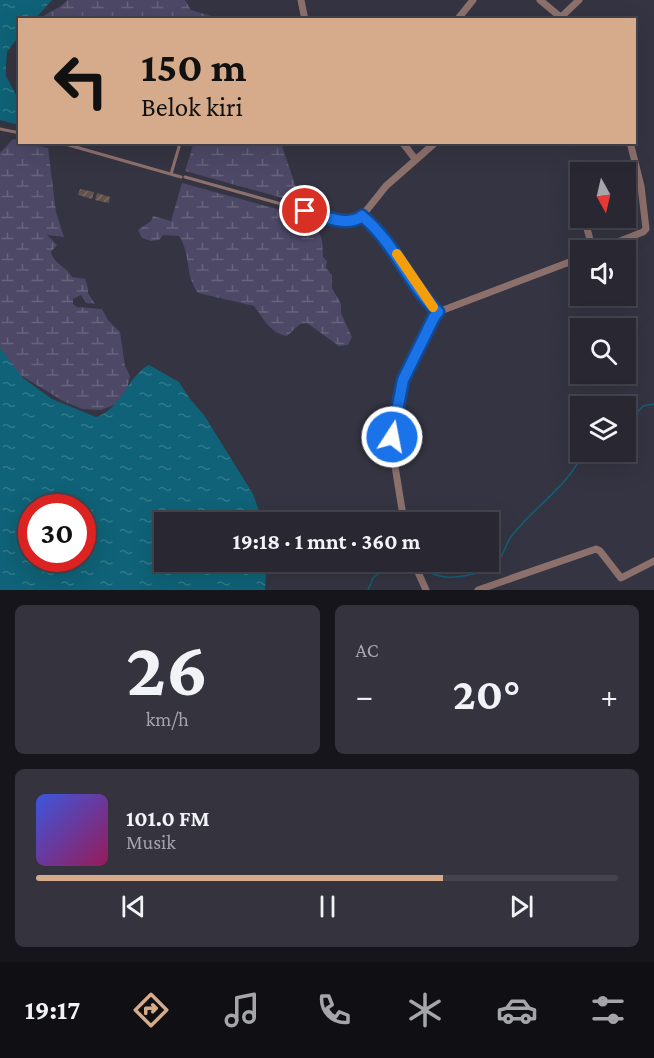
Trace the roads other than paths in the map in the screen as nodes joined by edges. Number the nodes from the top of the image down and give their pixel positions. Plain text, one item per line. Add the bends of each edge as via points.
1 (301, 0) edge
2 (473, 0) edge
3 (540, 0) edge
4 (579, 0) edge
5 (305, 18) edge
6 (459, 18) edge
7 (560, 18) edge
8 (562, 18) edge
9 (0, 129) edge
10 (18, 133) edge
11 (65, 144) edge
12 (178, 144) edge
13 (404, 144) edge
14 (434, 144) edge
15 (630, 144) edge
16 (416, 160) junction
17 (171, 174) junction
18 (362, 216) junction
19 (622, 240) edge
20 (570, 262) edge
21 (438, 312) junction
22 (403, 512) edge
23 (654, 561) edge
24 (417, 572) edge
25 (426, 590) edge
26 (478, 590) edge

1 - 5 street
2 - 6 street
3 - 7 street
4 - 8 street
9 - 10 lane
11 - 17 lane
12 - 17 lane
13 - 16 street
14 - 16 street
15 - 19 street via 646,229
16 - 18 street via 386,186
17 - 18 lane via 342,221
18 - 21 street via 388,241
20 - 21 street
21 - 22 street via 403,380 392,437
23 - 26 street via 621,578 596,549
24 - 25 street

